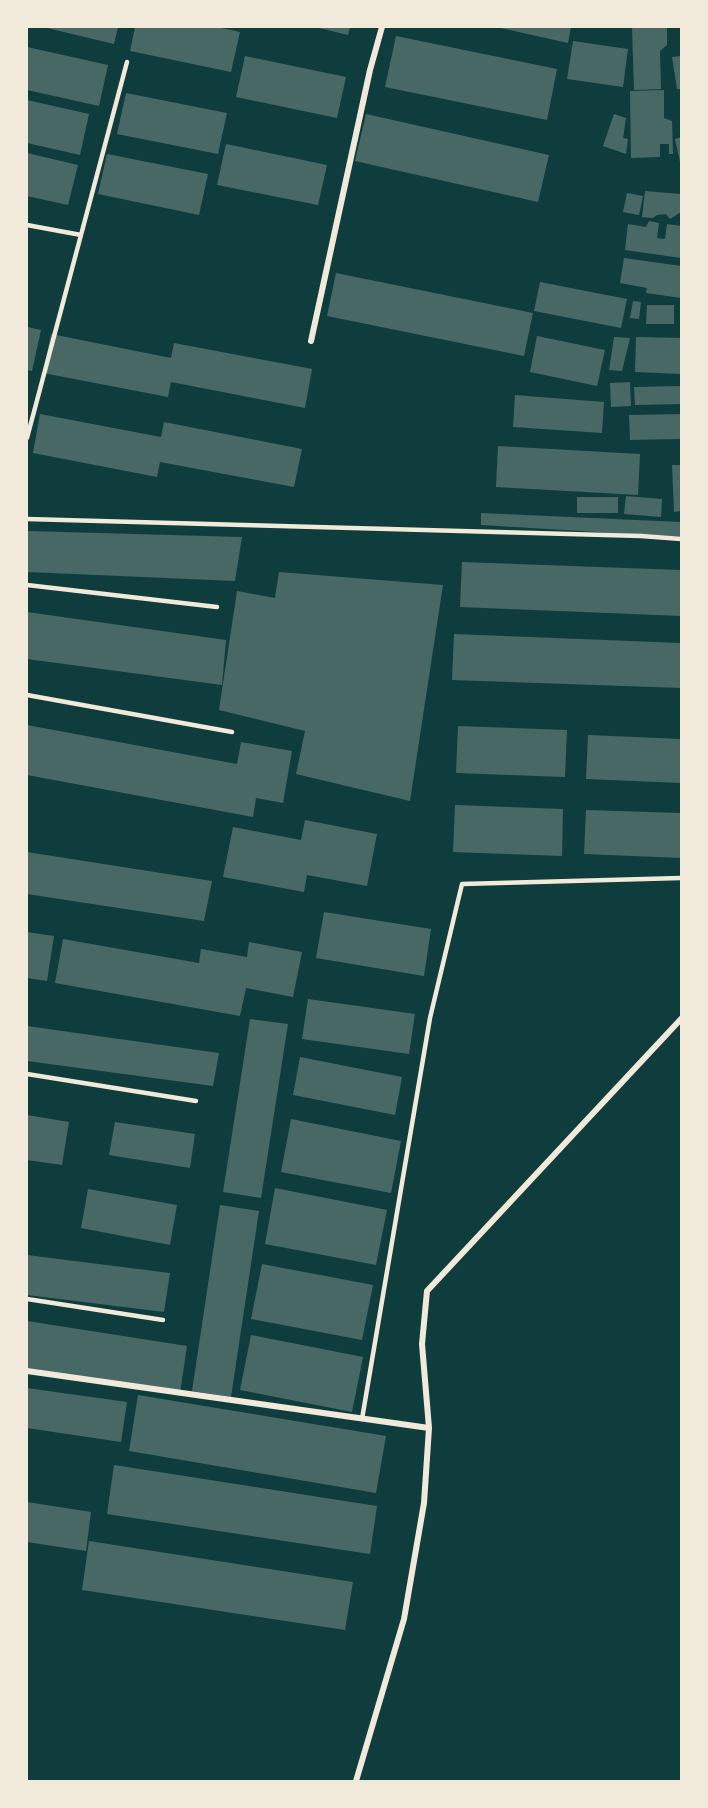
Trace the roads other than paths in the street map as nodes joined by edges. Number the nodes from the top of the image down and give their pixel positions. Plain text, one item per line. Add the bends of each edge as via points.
1 (382, 27) edge
2 (128, 62) dead end
3 (27, 225) edge
4 (81, 235) junction
5 (311, 341) dead end
6 (27, 438) edge
7 (27, 519) edge
8 (681, 539) edge
9 (27, 585) edge
10 (217, 607) dead end
11 (27, 695) edge
12 (232, 732) dead end
13 (681, 878) edge
14 (681, 1019) edge
15 (27, 1074) edge
16 (196, 1101) dead end
17 (27, 1299) edge
18 (163, 1320) dead end
19 (27, 1371) edge
20 (362, 1419) junction
21 (429, 1428) junction
22 (356, 1781) edge

1 - 5 street
2 - 4 lane
3 - 4 lane
4 - 6 lane
7 - 8 lane
9 - 10 lane
11 - 12 lane
13 - 20 lane via 462,884 430,1018
14 - 21 street via 427,1291 422,1344
15 - 16 lane
17 - 18 lane
19 - 20 street
20 - 21 street
21 - 22 street via 424,1503 404,1619

